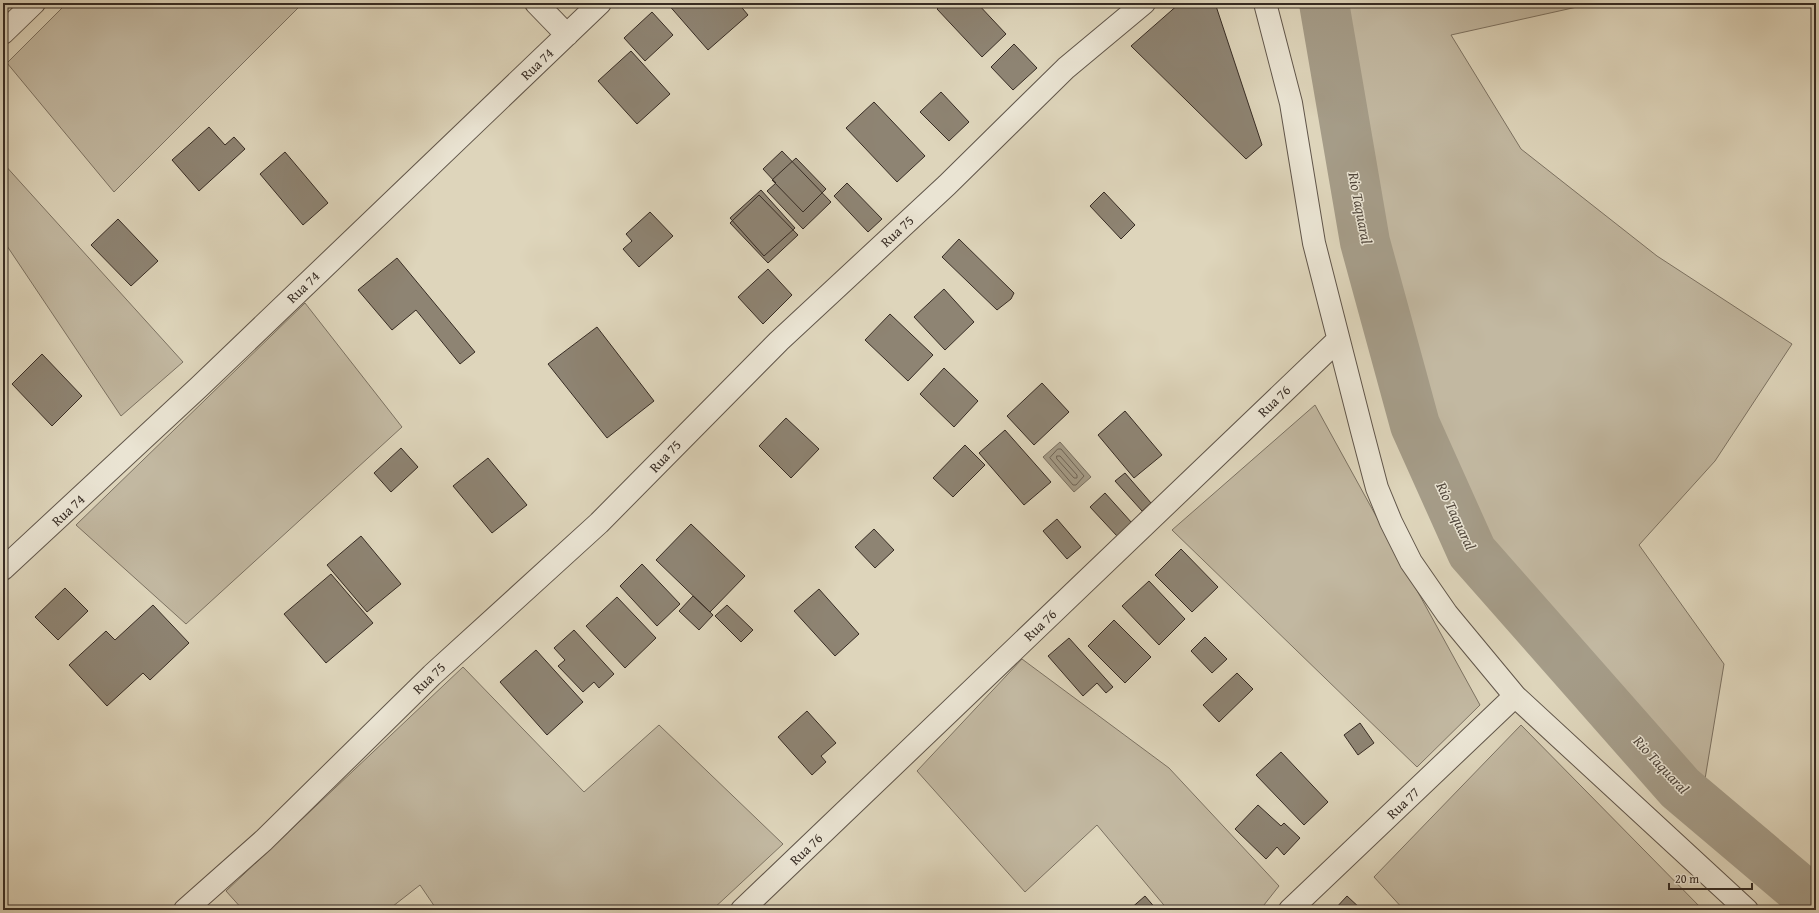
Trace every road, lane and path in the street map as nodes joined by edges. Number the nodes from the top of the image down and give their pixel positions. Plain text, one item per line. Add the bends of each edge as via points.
1 (34, 3) edge
2 (536, 3) edge
3 (600, 3) edge
4 (1144, 3) edge
5 (1265, 3) edge
6 (3, 33) edge
7 (567, 35) junction
8 (1338, 340) junction
9 (3, 569) edge
10 (1515, 696) junction
11 (185, 910) edge
12 (742, 910) edge
13 (1290, 910) edge
14 (1746, 910) edge

1 - 6 street
2 - 7 street
3 - 7 street, Rua 74
4 - 11 street, Rua 75 via 1066,68 947,185 779,341 599,523 432,675 264,840
5 - 8 street via 1291,103 1314,243
7 - 9 street, Rua 74 via 199,387
8 - 10 street via 1377,488 1404,549 1447,614
8 - 12 street, Rua 76
10 - 13 street, Rua 77
10 - 14 street

